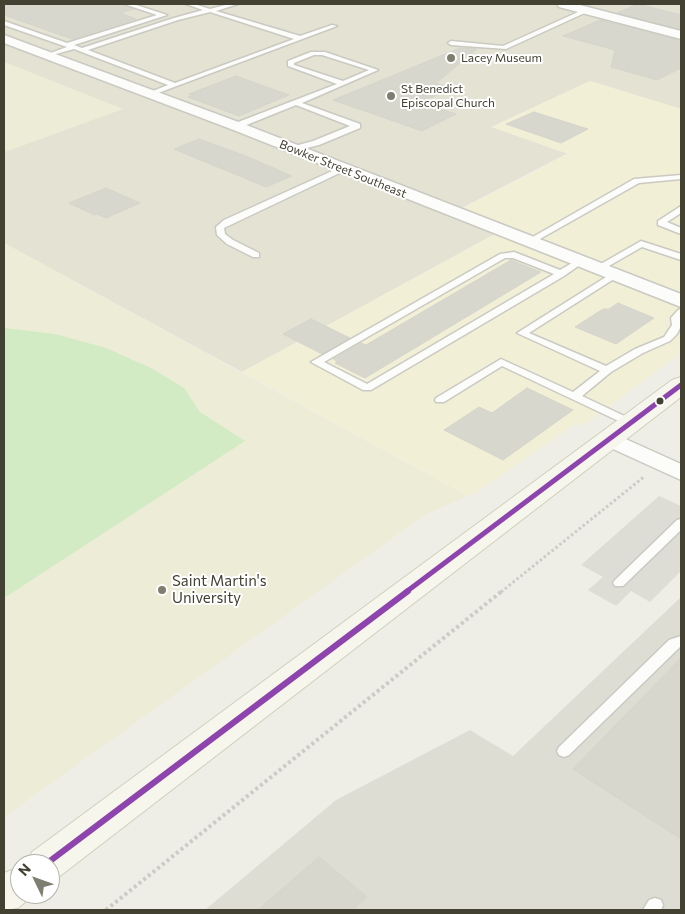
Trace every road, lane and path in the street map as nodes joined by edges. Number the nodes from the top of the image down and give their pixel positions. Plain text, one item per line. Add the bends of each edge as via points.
1 (127, 4) edge
2 (189, 4) edge
3 (236, 4) edge
4 (563, 4) edge
5 (587, 10) junction
6 (212, 11) junction
7 (162, 15) junction
8 (176, 19) junction
9 (4, 23) edge
10 (334, 26) dead end
11 (681, 35) edge
12 (299, 38) junction
13 (4, 39) edge
14 (451, 43) dead end
15 (70, 46) junction
16 (82, 50) junction
17 (47, 56) junction
18 (342, 83) junction
19 (175, 85) junction
20 (150, 94) junction
21 (296, 103) junction
22 (236, 126) junction
23 (294, 149) junction
24 (344, 169) junction
25 (681, 177) edge
26 (681, 209) edge
27 (681, 231) edge
28 (528, 242) junction
29 (256, 255) dead end
30 (681, 256) edge
31 (580, 262) junction
32 (598, 268) junction
33 (561, 274) junction
34 (614, 275) junction
35 (681, 301) edge
36 (681, 312) edge
37 (608, 370) junction
38 (681, 385) edge
39 (576, 396) junction
40 (440, 400) dead end
41 (620, 431) junction
42 (660, 464) junction
43 (681, 473) edge
44 (681, 523) edge
45 (619, 583) dead end
46 (681, 641) edge
47 (564, 751) dead end
48 (59, 854) edge
49 (106, 910) edge

1 - 7 lane
2 - 6 lane
3 - 6 lane
4 - 5 street
5 - 11 street
5 - 14 lane via 504,48
6 - 8 lane
6 - 12 lane
7 - 8 lane
7 - 15 lane
8 - 16 lane
9 - 15 lane
10 - 12 lane
12 - 19 lane
13 - 17 street, Bowker Street Southeast
15 - 16 lane
15 - 17 lane
16 - 19 lane
17 - 20 street, Bowker Street Southeast
18 - 18 lane via 375,70 323,53 313,53 289,63
18 - 21 lane
19 - 20 lane
20 - 22 street, Bowker Street Southeast
21 - 22 lane
21 - 23 lane via 357,126
22 - 23 street, Bowker Street Southeast
23 - 24 street, Bowker Street Southeast
24 - 28 street, Bowker Street Southeast
24 - 29 lane via 220,227 220,235
25 - 28 lane via 637,180
26 - 27 lane via 661,222
28 - 31 street, Bowker Street Southeast
30 - 32 lane via 640,244
31 - 32 street, Bowker Street Southeast
31 - 33 lane
32 - 34 street, Bowker Street Southeast
33 - 33 lane via 367,388 316,362 503,256 514,255
34 - 35 street, Bowker Street Southeast
34 - 37 lane via 522,333
36 - 37 lane via 676,318 674,332 667,339
37 - 39 lane
38 - 41 main road
39 - 40 lane via 500,362
39 - 41 lane
41 - 42 street
41 - 48 main road
42 - 43 street
42 - 49 path
44 - 45 lane
46 - 47 lane via 674,643

